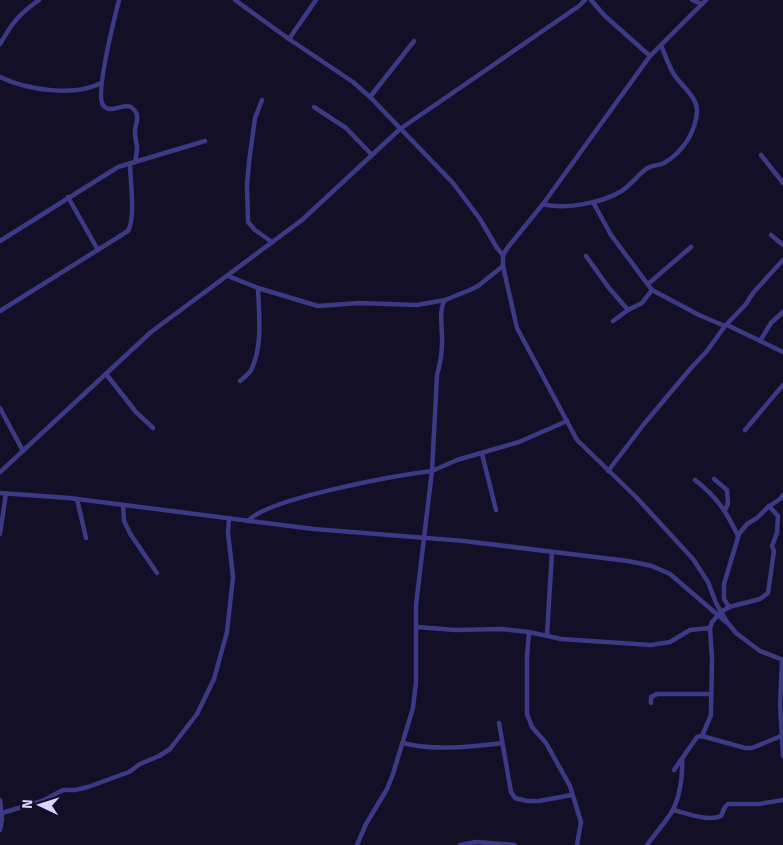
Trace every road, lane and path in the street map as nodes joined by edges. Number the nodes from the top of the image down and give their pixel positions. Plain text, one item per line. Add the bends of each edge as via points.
1 (39, 0) edge
2 (119, 0) edge
3 (236, 0) edge
4 (316, 0) edge
5 (585, 0) edge
6 (591, 0) edge
7 (692, 0) edge
8 (704, 2) edge
9 (289, 40) junction
10 (414, 41) dead end
11 (0, 44) edge
12 (661, 45) junction
13 (650, 56) junction
14 (0, 77) edge
15 (102, 83) junction
16 (370, 97) junction
17 (262, 100) dead end
18 (314, 107) dead end
19 (400, 129) junction
20 (205, 141) dead end
21 (372, 155) junction
22 (761, 155) dead end
23 (132, 162) junction
24 (783, 183) edge
25 (68, 197) junction
26 (593, 202) junction
27 (543, 204) junction
28 (771, 235) dead end
29 (0, 241) edge
30 (272, 242) junction
31 (783, 245) edge
32 (691, 247) dead end
33 (98, 250) junction
34 (503, 254) junction
35 (586, 256) dead end
36 (783, 260) edge
37 (503, 266) junction
38 (228, 276) junction
39 (648, 284) junction
40 (258, 288) junction
41 (652, 290) junction
42 (445, 300) junction
43 (628, 310) junction
44 (0, 311) edge
45 (783, 312) edge
46 (613, 321) dead end
47 (726, 325) junction
48 (760, 341) junction
49 (783, 352) edge
50 (106, 374) junction
51 (240, 381) dead end
52 (783, 386) edge
53 (0, 408) edge
54 (567, 421) junction
55 (153, 428) dead end
56 (746, 430) dead end
57 (23, 451) junction
58 (482, 454) junction
59 (432, 470) junction
60 (608, 471) junction
61 (0, 472) edge
62 (714, 479) dead end
63 (695, 480) dead end
64 (0, 492) edge
65 (6, 493) junction
66 (783, 495) edge
67 (77, 499) junction
68 (123, 505) junction
69 (770, 506) junction
70 (496, 510) dead end
71 (725, 510) junction
72 (229, 518) junction
73 (248, 521) junction
74 (777, 533) junction
75 (0, 534) edge
76 (783, 534) edge
77 (738, 536) junction
78 (86, 538) dead end
79 (424, 538) junction
80 (552, 552) junction
81 (158, 573) dead end
82 (729, 606) junction
83 (719, 614) junction
84 (416, 627) junction
85 (710, 628) junction
86 (529, 632) junction
87 (547, 635) junction
88 (783, 660) edge
89 (710, 694) junction
90 (651, 703) dead end
91 (499, 723) dead end
92 (782, 729) edge
93 (702, 736) junction
94 (782, 736) junction
95 (403, 743) junction
96 (502, 743) junction
97 (783, 756) edge
98 (682, 758) junction
99 (674, 770) dead end
100 (572, 794) junction
101 (0, 800) edge
102 (783, 800) edge
103 (673, 810) junction
104 (2, 813) junction
105 (0, 830) edge
106 (488, 844) edge
107 (357, 845) edge
108 (460, 845) edge
109 (515, 845) edge
110 (578, 845) edge
111 (647, 845) edge

1 - 11 street via 22,12
2 - 15 street
3 - 9 street
4 - 9 street
5 - 19 street
6 - 13 street
7 - 8 street
8 - 12 street
9 - 16 street via 340,72
10 - 16 street
12 - 13 street
12 - 26 street via 675,76 697,108 692,134 683,147 662,164 645,170 621,191
13 - 27 street
14 - 15 street via 32,88 56,90 82,90
15 - 23 street via 101,102 104,107 131,107 138,117 135,132 137,148
16 - 19 street
17 - 30 street via 255,118 249,162 248,215 249,225
18 - 21 street via 346,128
19 - 21 street
19 - 34 street via 453,183
20 - 23 street
21 - 30 street via 310,214
22 - 24 street
23 - 25 street
23 - 33 street via 131,226
25 - 29 street
25 - 33 street
26 - 27 street
26 - 39 street via 612,235
27 - 34 street
28 - 31 street
30 - 38 street
32 - 39 street
33 - 44 street
34 - 37 street
35 - 43 street
36 - 47 street
37 - 42 street via 478,286
37 - 54 street via 517,328
38 - 40 street
38 - 50 street via 151,332
39 - 41 street
40 - 42 street via 318,306 360,303 417,305
40 - 51 street via 258,342 250,372
41 - 43 street via 642,303
41 - 47 street via 699,316
42 - 59 street
43 - 46 street
45 - 48 street via 770,323
47 - 48 street
47 - 60 street
48 - 49 street
50 - 55 street
50 - 57 street
52 - 56 street
53 - 57 street
54 - 58 street
54 - 60 street via 576,440
57 - 61 street
58 - 59 street
58 - 70 street
59 - 73 street via 392,476 302,498 268,509
59 - 79 street
60 - 83 street via 693,559 708,582
62 - 71 street via 727,490
63 - 71 street via 711,492
64 - 65 street
65 - 67 street
65 - 75 street
66 - 69 street
67 - 68 street
67 - 78 street
68 - 72 street
68 - 81 street via 124,521 131,535
69 - 74 street via 778,516
69 - 77 street via 747,524
71 - 77 street
72 - 73 street
72 - 104 street via 233,577 227,632 214,679 197,714 170,749 129,772 88,787 63,790 42,801
73 - 79 street
74 - 76 street
74 - 82 street via 772,546 774,552 768,593 760,599
77 - 82 street via 724,584 724,599
79 - 80 street
79 - 84 street
80 - 83 street via 613,558 652,566 670,574
80 - 87 street
82 - 83 street
83 - 85 street
83 - 88 street via 744,640
84 - 86 street
84 - 95 street via 415,698
85 - 87 street via 690,630 670,642 651,645
85 - 89 street
86 - 87 street
86 - 100 street via 527,714 532,727 552,752
88 - 92 street via 780,682
89 - 90 street via 657,694 651,697
89 - 93 street via 711,715
91 - 96 street
92 - 94 street
93 - 94 street via 752,748
93 - 98 street via 697,736
94 - 97 street
95 - 96 street via 427,747
95 - 107 street via 387,789
96 - 100 street via 511,792 515,798 538,801
98 - 99 street
98 - 103 street via 680,786
100 - 110 street via 581,822
101 - 104 street
102 - 103 street via 728,804 717,818
103 - 111 street
104 - 105 street
106 - 108 street
106 - 109 street

